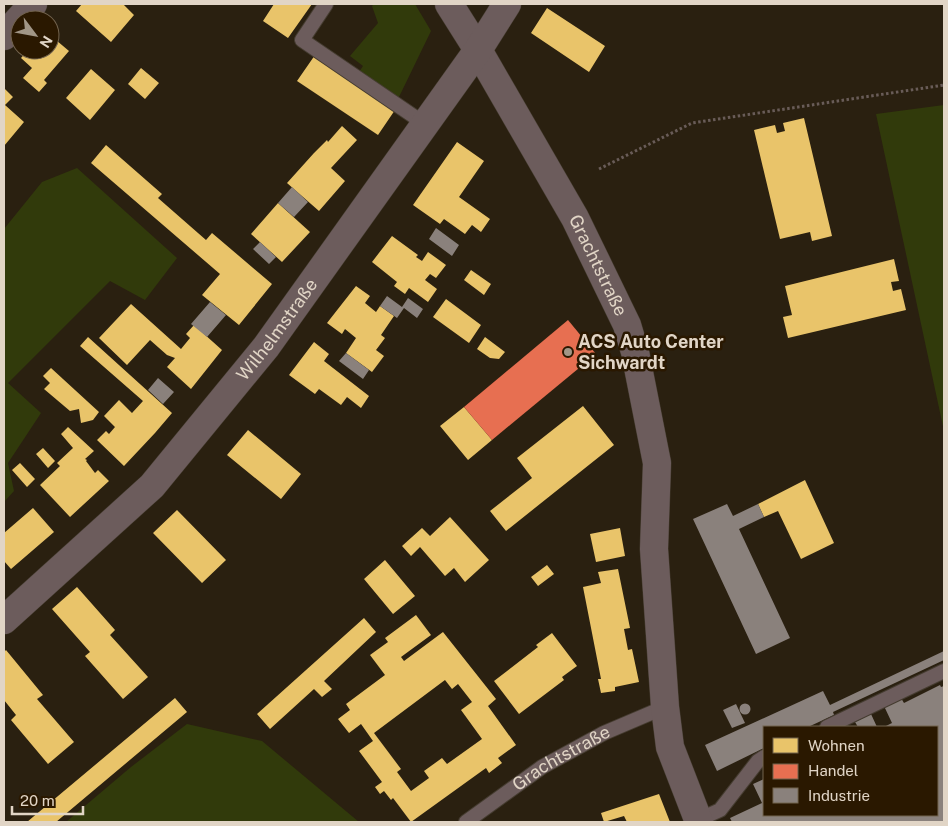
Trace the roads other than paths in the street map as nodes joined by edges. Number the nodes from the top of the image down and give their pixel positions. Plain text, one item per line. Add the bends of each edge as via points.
1 (33, 4) edge
2 (326, 4) edge
3 (449, 4) edge
4 (507, 4) edge
5 (4, 36) edge
6 (478, 50) junction
7 (425, 124) junction
8 (4, 620) edge
9 (944, 671) edge
10 (665, 707) junction
11 (829, 726) edge
12 (763, 758) edge
13 (699, 821) edge
14 (466, 822) edge

1 - 5 street
2 - 7 lane via 302,40
3 - 6 street, Grachtstraße
4 - 6 street, Wilhelmstraße
6 - 7 street, Wilhelmstraße
6 - 10 street, Grachtstraße via 574,218 626,325 635,352 657,463 654,549
7 - 8 street, Wilhelmstraße via 266,347 152,486
9 - 11 lane
10 - 13 street, Grachtstraße via 670,747
10 - 14 lane, Grachtstraße via 604,733 542,767
12 - 13 lane via 720,810

